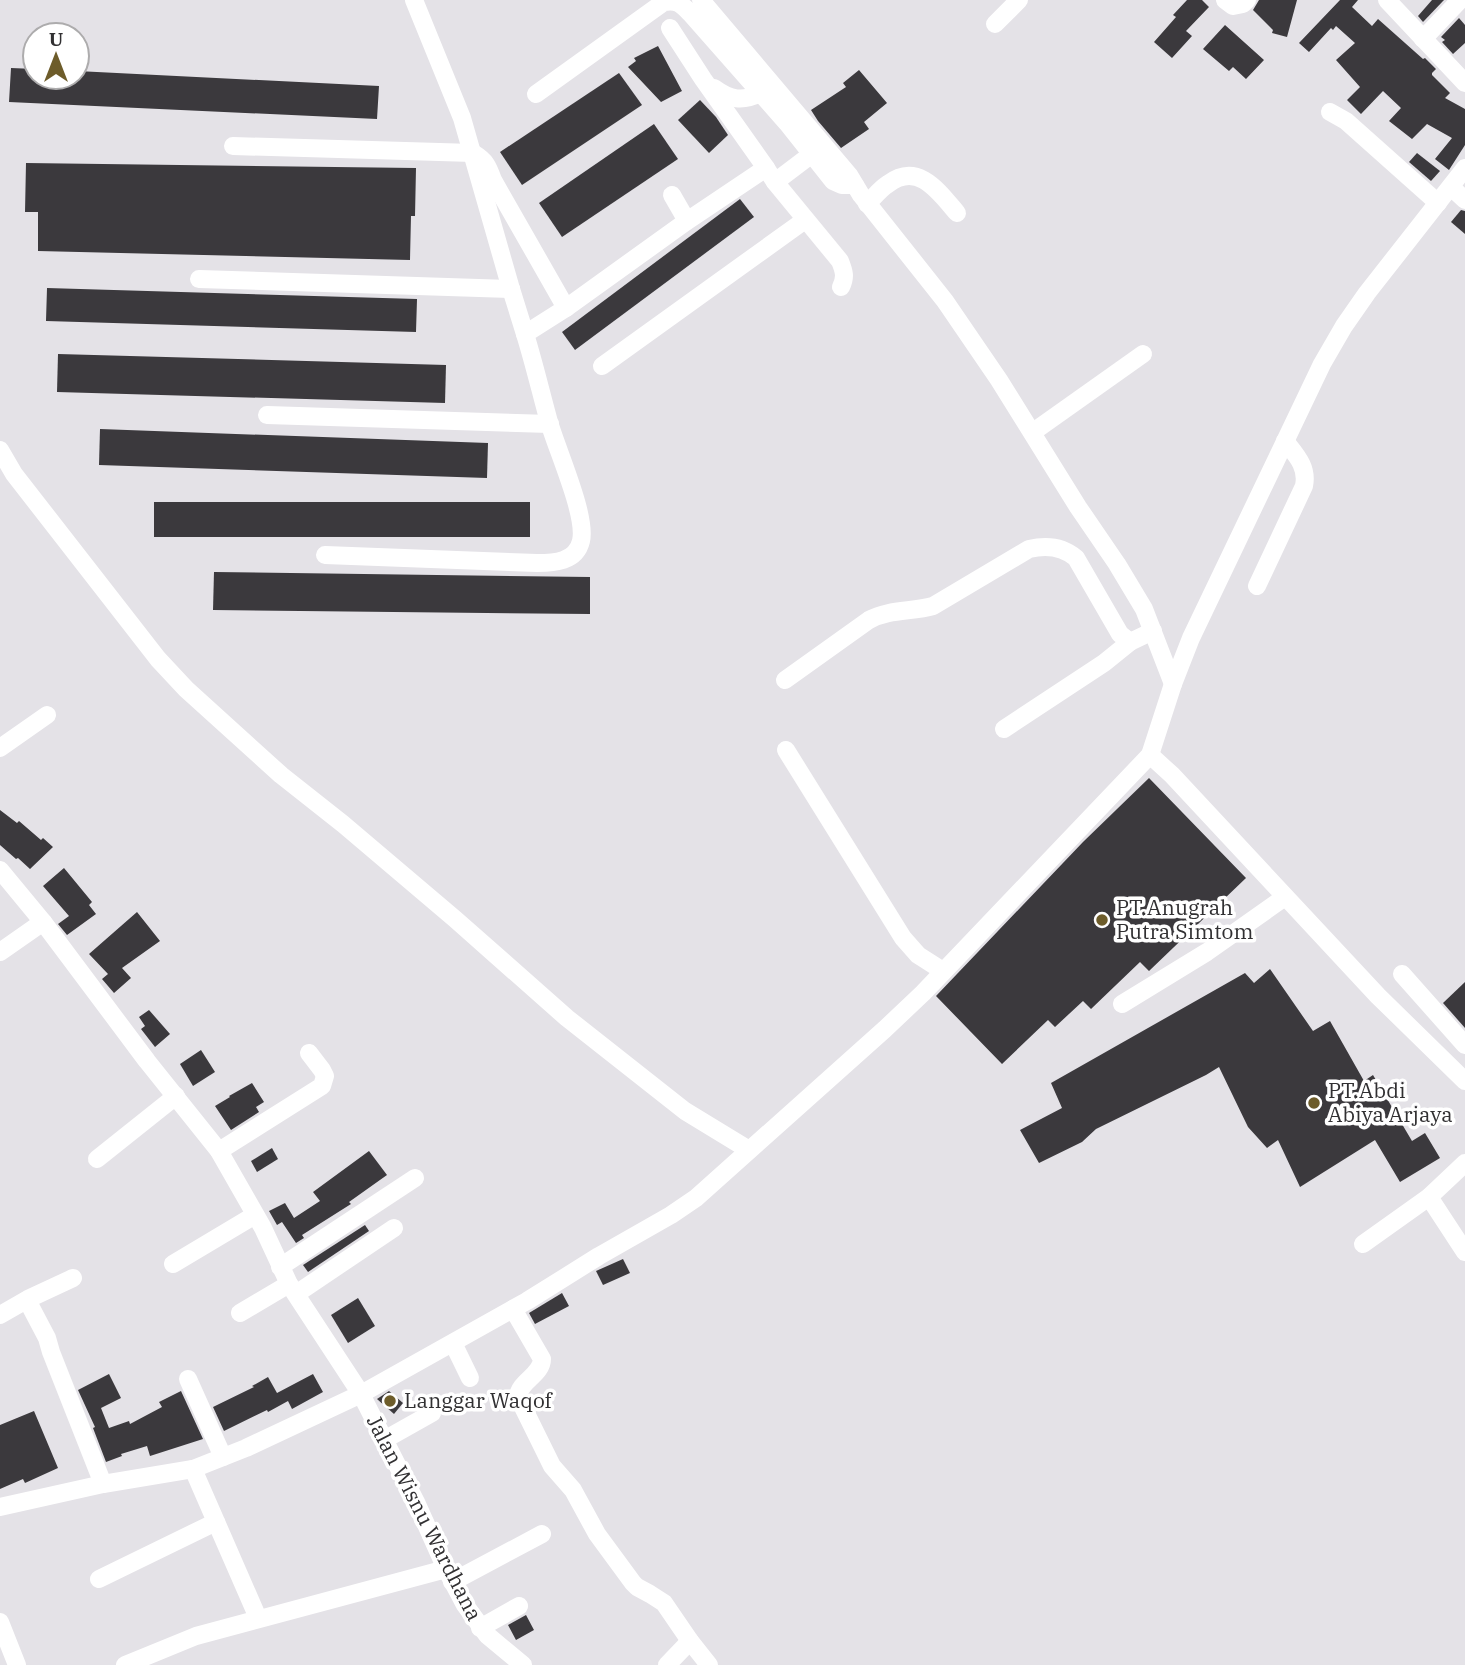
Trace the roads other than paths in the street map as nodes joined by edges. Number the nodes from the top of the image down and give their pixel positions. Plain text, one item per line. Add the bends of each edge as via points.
1 (414, 0) edge
2 (701, 0) edge
3 (1019, 0) edge
4 (1225, 0) edge
5 (1247, 0) edge
6 (1387, 0) edge
7 (1460, 0) edge
8 (664, 1) edge
9 (995, 24) dead end
10 (670, 28) dead end
11 (1423, 39) junction
12 (703, 79) junction
13 (1465, 83) edge
14 (760, 93) junction
15 (536, 94) dead end
16 (1330, 112) dead end
17 (233, 146) dead end
18 (472, 153) junction
19 (812, 154) junction
20 (1465, 168) edge
21 (771, 175) junction
22 (855, 185) junction
23 (1451, 187) junction
24 (672, 195) dead end
25 (1465, 200) edge
26 (1438, 203) junction
27 (867, 204) junction
28 (957, 213) dead end
29 (805, 220) junction
30 (687, 221) junction
31 (198, 279) dead end
32 (841, 287) dead end
33 (511, 289) junction
34 (566, 308) junction
35 (526, 334) junction
36 (1143, 354) dead end
37 (602, 366) dead end
38 (267, 415) dead end
39 (550, 425) junction
40 (1033, 432) junction
41 (1285, 441) junction
42 (0, 450) edge
43 (325, 555) dead end
44 (1257, 586) dead end
45 (1153, 631) junction
46 (1130, 642) junction
47 (785, 680) dead end
48 (1173, 684) junction
49 (47, 715) dead end
50 (1004, 729) dead end
51 (0, 748) edge
52 (786, 750) dead end
53 (1150, 755) junction
54 (0, 870) edge
55 (1285, 897) junction
56 (43, 922) junction
57 (0, 952) edge
58 (943, 971) junction
59 (1402, 974) dead end
60 (1122, 1004) dead end
61 (1465, 1045) edge
62 (309, 1053) dead end
63 (1465, 1081) edge
64 (176, 1097) junction
65 (749, 1150) junction
66 (219, 1151) junction
67 (97, 1159) dead end
68 (1465, 1163) edge
69 (415, 1178) dead end
70 (1429, 1197) junction
71 (256, 1215) junction
72 (394, 1228) dead end
73 (1363, 1244) dead end
74 (1465, 1252) edge
75 (173, 1264) dead end
76 (280, 1267) junction
77 (74, 1278) dead end
78 (293, 1289) junction
79 (27, 1300) junction
80 (513, 1309) junction
81 (240, 1313) dead end
82 (0, 1315) edge
83 (453, 1343) junction
84 (470, 1378) dead end
85 (188, 1379) dead end
86 (361, 1394) junction
87 (432, 1413) dead end
88 (384, 1440) junction
89 (223, 1457) junction
90 (193, 1469) junction
91 (103, 1484) junction
92 (1, 1505) edge
93 (216, 1522) junction
94 (542, 1534) dead end
95 (449, 1576) junction
96 (99, 1579) dead end
97 (519, 1606) dead end
98 (258, 1618) junction
99 (0, 1622) edge
100 (480, 1628) junction
101 (690, 1641) junction
102 (516, 1663) edge
103 (17, 1665) edge
104 (125, 1665) edge
105 (667, 1665) edge
106 (709, 1665) edge

1 - 18 street
2 - 22 street
3 - 9 street
4 - 5 street via 1233,6
6 - 11 street
7 - 11 street
8 - 14 street via 682,5
8 - 15 street
10 - 12 street
11 - 13 street
12 - 14 street via 733,99
12 - 21 street
14 - 19 street
16 - 26 street
17 - 18 street
18 - 33 street
18 - 34 street via 484,160
19 - 21 street
19 - 22 street via 836,183
20 - 23 street
21 - 29 street
21 - 30 street
22 - 27 street
23 - 25 street
23 - 26 street
24 - 30 street
26 - 41 street via 1344,326
27 - 28 street via 889,182 916,176
27 - 40 street via 945,301
29 - 32 street via 840,261 844,273
29 - 37 street
30 - 34 street
31 - 33 street
33 - 35 street
34 - 35 street
35 - 39 street
36 - 40 street
38 - 39 street
39 - 43 street via 580,523 581,540 569,558 537,563
40 - 45 street via 1136,593
41 - 44 street via 1304,467 1305,480
41 - 48 street
42 - 65 street via 150,649 186,688 281,775 567,1018 685,1111
45 - 46 street
45 - 48 street
46 - 47 street via 1120,635 1076,558 1059,548 1040,546 933,606 879,614
46 - 50 street
48 - 53 street
49 - 51 street
52 - 58 street via 903,938 918,955
53 - 55 street
53 - 58 street
54 - 56 street, Jalan Wisnu Wardhana
55 - 60 street
55 - 63 street
56 - 57 street
56 - 64 street, Jalan Wisnu Wardhana
58 - 65 street
59 - 61 street
62 - 66 street via 324,1072 321,1086
64 - 66 street, Jalan Wisnu Wardhana
64 - 67 street
65 - 80 street via 713,1185 671,1215
66 - 71 street, Jalan Wisnu Wardhana
68 - 70 street
69 - 76 street
70 - 73 street
70 - 74 street
71 - 75 street
71 - 76 street, Jalan Wisnu Wardhana
72 - 78 street
76 - 78 street, Jalan Wisnu Wardhana
77 - 79 street
78 - 81 street
78 - 86 street, Jalan Wisnu Wardhana
79 - 82 street
79 - 91 street via 47,1338
80 - 83 street
80 - 101 street via 543,1363 518,1397 552,1466 573,1490 597,1534 633,1583 664,1603
83 - 84 street
83 - 86 street
85 - 89 street
86 - 88 street, Jalan Wisnu Wardhana
86 - 89 street
87 - 88 street
88 - 95 street, Jalan Wisnu Wardhana
89 - 90 street
90 - 91 street
90 - 93 street
91 - 92 street
93 - 96 street
93 - 98 street
94 - 95 street
95 - 98 street
95 - 100 street, Jalan Wisnu Wardhana
97 - 100 street
98 - 104 street via 196,1636
99 - 103 street
100 - 102 street, Jalan Wisnu Wardhana
101 - 105 street
101 - 106 street

